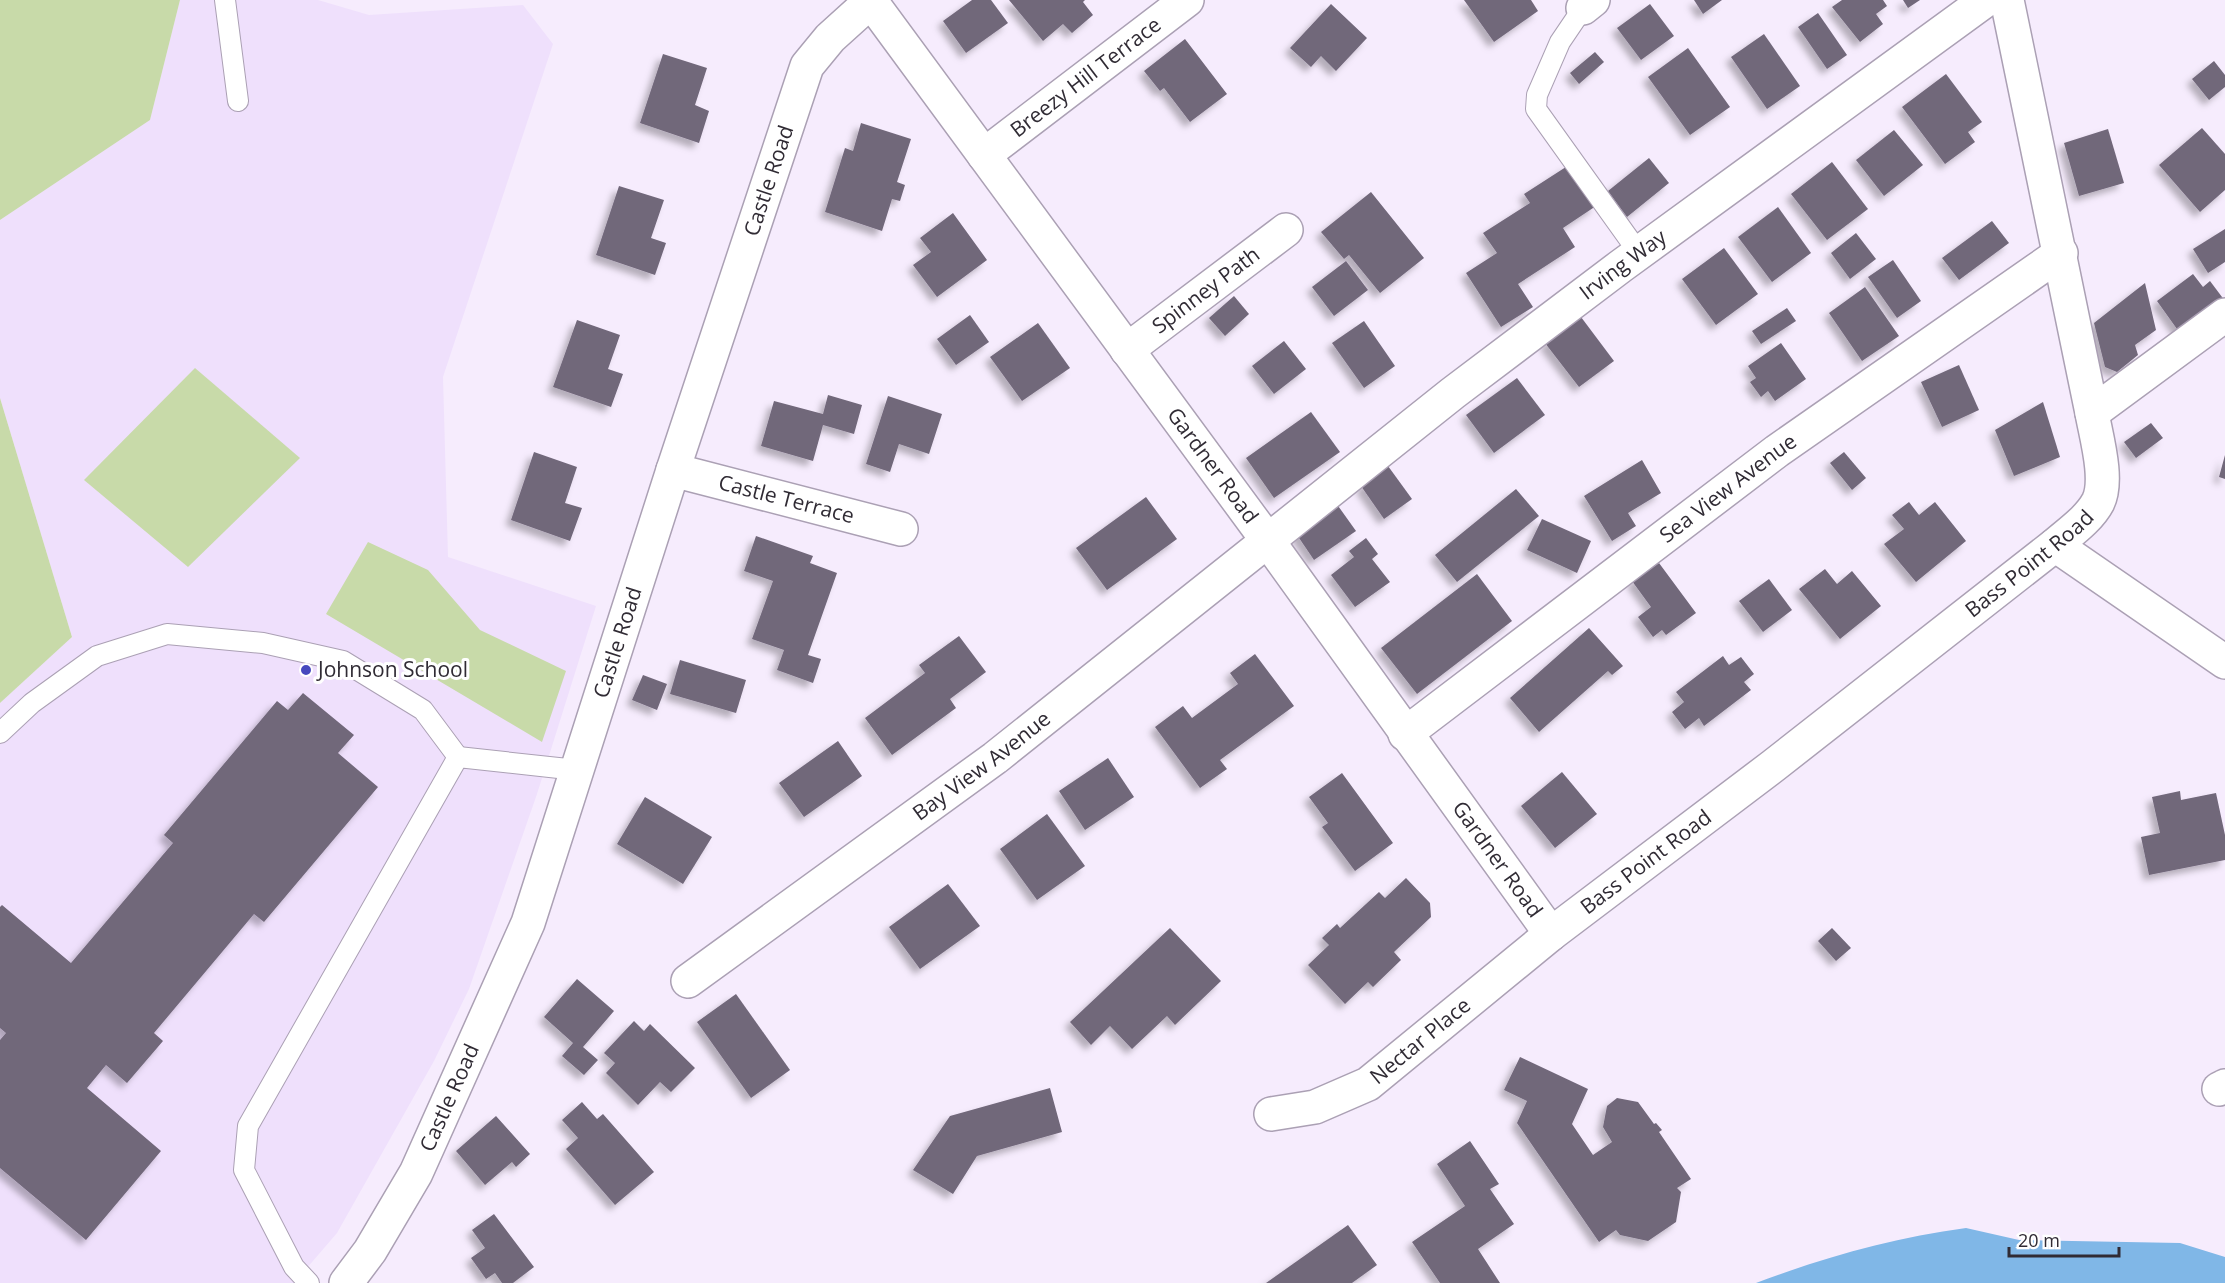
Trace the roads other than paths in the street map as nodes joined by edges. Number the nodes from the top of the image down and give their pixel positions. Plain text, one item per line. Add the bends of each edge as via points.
1 (225, 0) edge
2 (1187, 0) edge
3 (1986, 0) edge
4 (2007, 0) edge
5 (870, 1) edge
6 (1588, 4) edge
7 (238, 101) dead end
8 (984, 155) junction
9 (1286, 230) dead end
10 (1639, 253) junction
11 (2061, 253) junction
12 (2225, 315) edge
13 (1126, 350) junction
14 (2092, 413) junction
15 (673, 470) junction
16 (901, 530) dead end
17 (1268, 541) junction
18 (2055, 545) junction
19 (2225, 662) edge
20 (0, 733) edge
21 (1405, 734) junction
22 (458, 757) junction
23 (577, 770) junction
24 (1551, 934) junction
25 (688, 981) dead end
26 (1271, 1114) dead end
27 (309, 1283) edge
28 (346, 1283) edge

1 - 7 lane
2 - 8 street, Breezy Hill Terrace
3 - 10 street, Irving Way
4 - 11 street, Bass Point Road
5 - 8 street, Gardner Road
5 - 15 street, Castle Road via 807,66
6 - 10 lane via 1560,42 1536,108
8 - 13 street, Gardner Road
9 - 13 street, Spinney Path
10 - 17 street, Irving Way via 1453,393
11 - 14 street, Bass Point Road
11 - 21 street, Sea View Avenue via 1777,451
12 - 14 street
13 - 17 street, Gardner Road
14 - 18 street, Bass Point Road via 2103,474 2099,501
15 - 16 street, Castle Terrace
15 - 23 street, Castle Road
17 - 21 street, Gardner Road
17 - 25 street, Bay View Avenue via 995,758
18 - 19 street
18 - 24 street, Bass Point Road
20 - 22 lane via 32,703 97,656 167,634 263,643 343,661 423,710
21 - 24 street, Gardner Road
22 - 23 lane
22 - 27 lane via 248,1126 244,1170 294,1267
23 - 28 street, Castle Road via 528,923 484,1024 416,1173 370,1251
24 - 26 street, Nectar Place via 1368,1084 1316,1107

